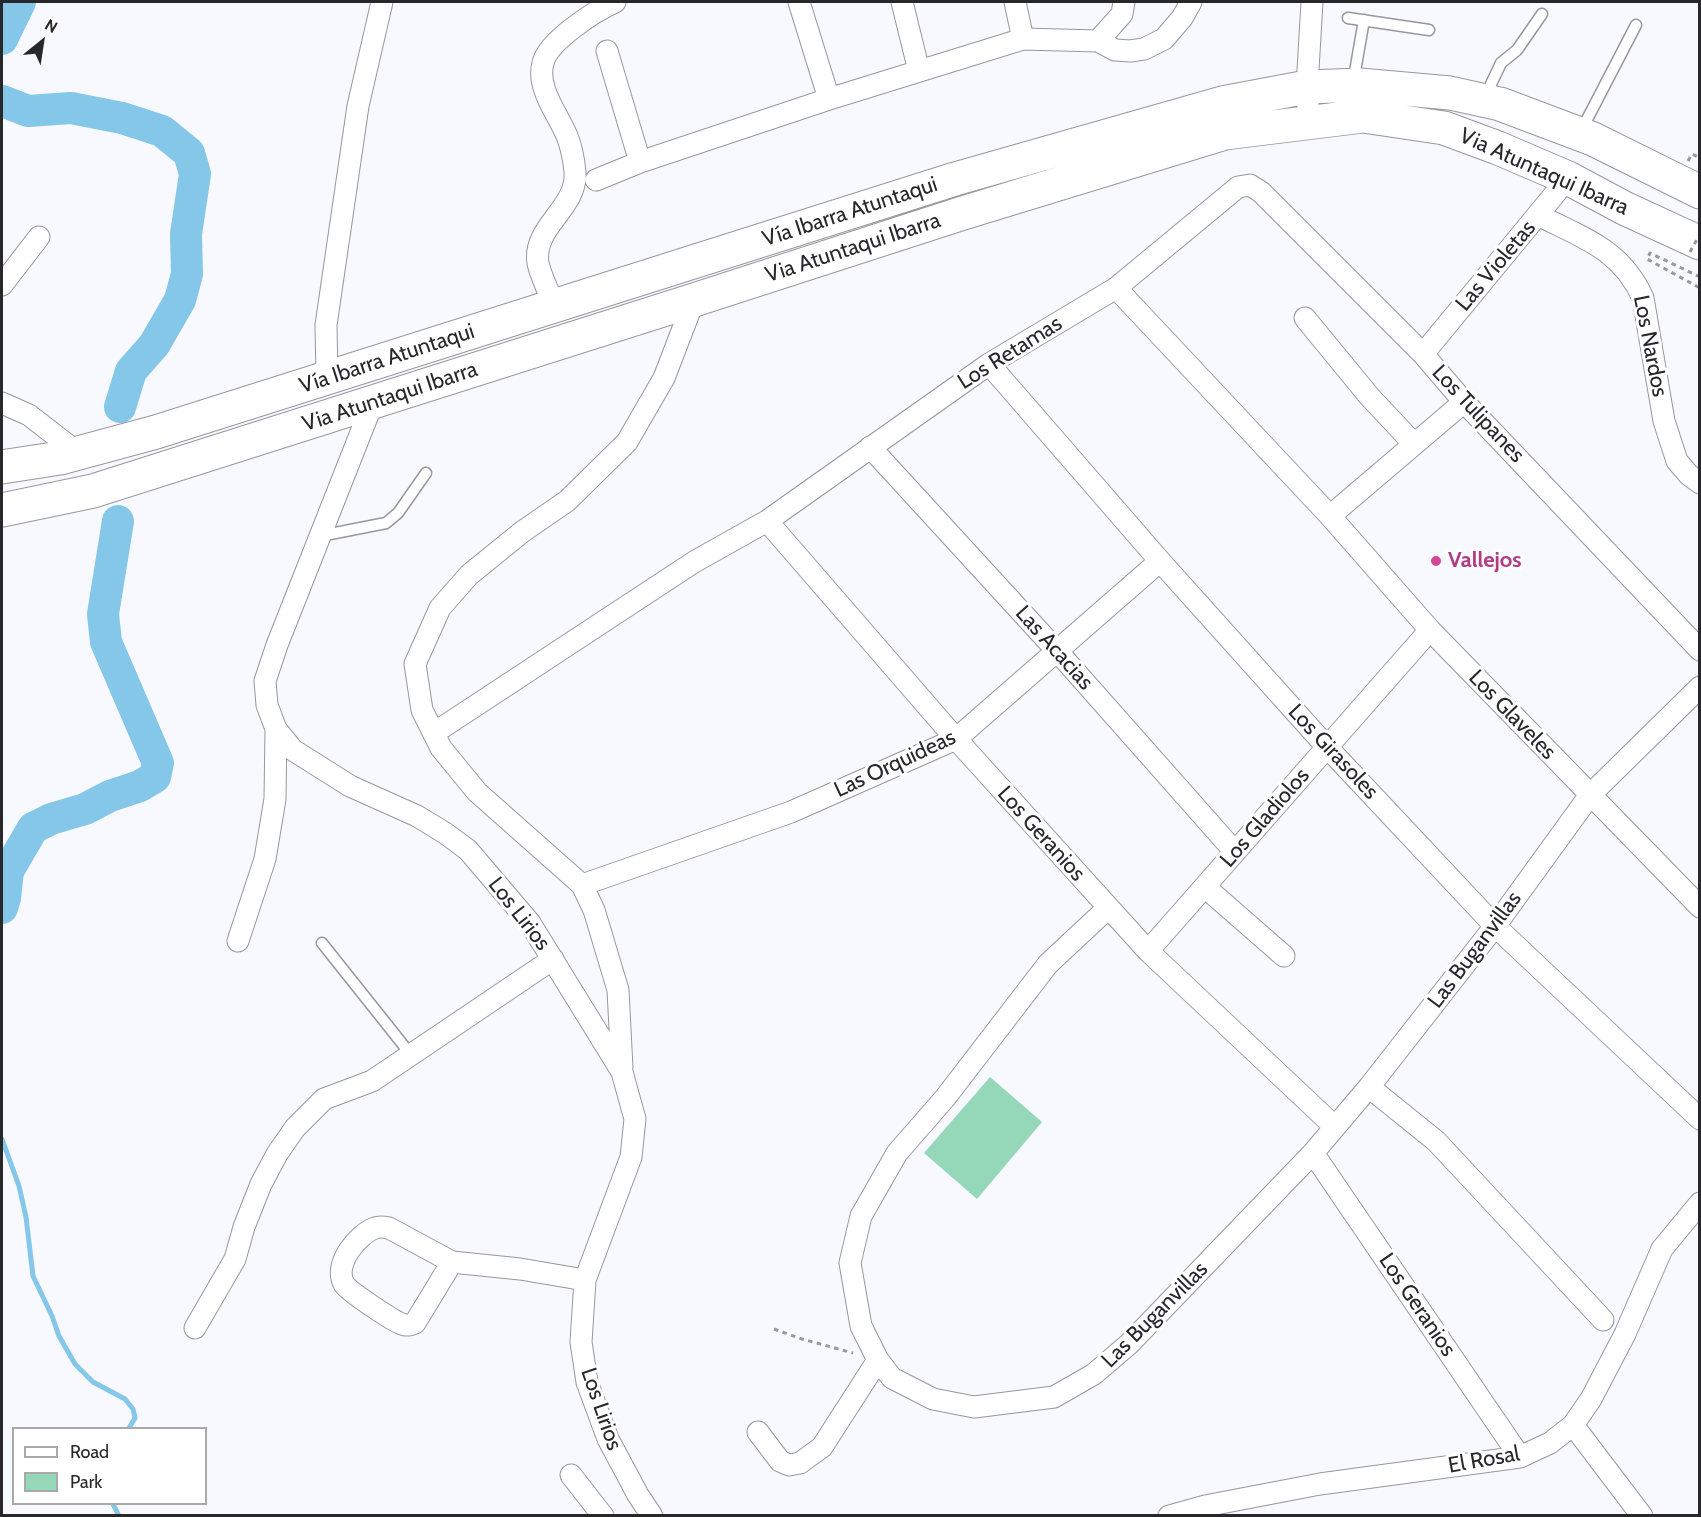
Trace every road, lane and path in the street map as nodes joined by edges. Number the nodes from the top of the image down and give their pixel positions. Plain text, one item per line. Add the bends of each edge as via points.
1 (382, 2) edge
2 (615, 2) edge
3 (799, 2) edge
4 (902, 2) edge
5 (1015, 2) edge
6 (1124, 2) edge
7 (1191, 2) edge
8 (1312, 2) edge
9 (1542, 14) dead end
10 (1348, 18) dead end
11 (1364, 20) junction
12 (1636, 24) dead end
13 (1429, 30) dead end
14 (1023, 39) junction
15 (1098, 41) junction
16 (607, 51) dead end
17 (919, 71) junction
18 (1352, 86) junction
19 (1307, 87) junction
20 (829, 99) junction
21 (1484, 100) junction
22 (1309, 123) junction
23 (1580, 134) junction
24 (640, 162) junction
25 (1568, 178) junction
26 (596, 180) dead end
27 (1250, 185) joint
28 (1700, 192) edge
29 (1538, 215) junction
30 (1700, 234) edge
31 (39, 237) dead end
32 (1695, 247) edge
33 (1700, 277) edge
34 (2, 285) edge
35 (1116, 288) junction
36 (1700, 288) edge
37 (694, 300) junction
38 (555, 306) junction
39 (1305, 318) dead end
40 (1423, 354) junction
41 (989, 364) junction
42 (327, 378) junction
43 (373, 402) junction
44 (1464, 402) junction
45 (2, 403) edge
46 (1414, 444) junction
47 (870, 447) junction
48 (78, 453) junction
49 (2, 467) edge
50 (426, 473) dead end
51 (1700, 483) edge
52 (2, 510) edge
53 (1330, 516) junction
54 (767, 521) junction
55 (320, 536) junction
56 (1160, 561) junction
57 (1430, 630) junction
58 (1700, 650) edge
59 (1058, 652) junction
60 (1700, 687) edge
61 (276, 729) junction
62 (434, 733) junction
63 (956, 740) junction
64 (1327, 747) junction
65 (1590, 795) junction
66 (1235, 852) junction
67 (582, 885) junction
68 (1205, 887) junction
69 (1700, 907) edge
70 (1107, 908) junction
71 (1495, 926) junction
72 (238, 941) dead end
73 (322, 943) dead end
74 (1148, 951) junction
75 (1284, 956) dead end
76 (553, 959) junction
77 (412, 1056) junction
78 (622, 1072) junction
79 (1369, 1087) junction
80 (1700, 1119) edge
81 (1335, 1127) junction
82 (1313, 1153) junction
83 (1700, 1203) edge
84 (452, 1262) junction
85 (585, 1280) junction
86 (1603, 1320) dead end
87 (195, 1328) dead end
88 (774, 1329) dead end
89 (878, 1360) junction
90 (1573, 1425) junction
91 (758, 1432) dead end
92 (1521, 1457) junction
93 (572, 1475) dead end
94 (603, 1515) edge
95 (652, 1515) edge
96 (1169, 1515) edge
97 (1642, 1515) edge

1 - 42 street via 358,106 327,315
2 - 38 street via 580,21 547,52 542,64 542,79 568,137 576,173 568,203 538,245 538,263
3 - 20 street
4 - 17 street
5 - 14 street
6 - 15 street via 1122,14
7 - 15 street via 1164,39 1144,49 1115,50
8 - 19 street
9 - 21 lane via 1517,50 1501,63
10 - 11 lane
11 - 13 lane
11 - 18 lane
12 - 23 lane
14 - 15 street
14 - 17 street
16 - 24 street
17 - 20 street
18 - 19 highway, Vía Ibarra Atuntaqui
18 - 21 highway, Vía Ibarra Atuntaqui via 1450,93
19 - 22 street
19 - 38 highway, Vía Ibarra Atuntaqui via 1222,103 955,179
20 - 24 street
21 - 23 highway, Vía Ibarra Atuntaqui
22 - 25 highway, Via Atuntaqui Ibarra via 1363,116 1443,128
22 - 37 highway, Via Atuntaqui Ibarra via 1225,133
23 - 28 highway, Vía Ibarra Atuntaqui
24 - 26 street
25 - 29 street, Las Violetas
25 - 32 highway, Via Atuntaqui Ibarra
27 - 35 street, Los Retamas via 1238,187
27 - 40 street, Los Tulipanes
29 - 40 street, Las Violetas
29 - 51 street, Los Nardos via 1604,248 1636,283 1644,298 1664,421 1677,461
30 - 32 path, bridge
31 - 34 street
33 - 36 path via 1650,253 1647,259
35 - 41 street, Los Retamas
35 - 53 street, Los Glaveles
37 - 43 highway, Via Atuntaqui Ibarra
37 - 62 street via 664,378 627,442 567,501 469,575 440,608 415,664 422,710
38 - 42 highway, Vía Ibarra Atuntaqui
39 - 46 street
40 - 44 street, Los Tulipanes
41 - 47 street, Los Retamas
41 - 56 street, Los Girasoles
42 - 48 highway, Vía Ibarra Atuntaqui
43 - 52 highway, Via Atuntaqui Ibarra via 93,491
43 - 55 street, Los Lirios
44 - 46 street
44 - 58 street, Los Tulipanes
45 - 48 street via 29,415
46 - 53 street
47 - 54 street, Los Retamas
47 - 59 street, Las Acacias
48 - 49 highway, Vía Ibarra Atuntaqui
50 - 55 lane via 387,523
53 - 57 street, Los Glaveles
54 - 62 street, Los Retamas via 694,562
54 - 63 street, Los Geranios
55 - 61 street, Los Lirios via 265,681 267,705
56 - 59 street, Las Orquideas
56 - 64 street, Los Girasoles
57 - 64 street, Los Gladiolos
57 - 65 street, Los Glaveles
59 - 63 street, Las Orquideas
59 - 66 street, Las Acacias
60 - 65 street, Las Buganvillas
61 - 72 street via 275,799 266,859
61 - 76 street, Los Lirios via 293,750 350,786 417,816 468,850 530,923
62 - 67 street via 441,748 477,792
63 - 67 street, Las Orquideas via 791,812
63 - 70 street, Los Geranios
64 - 66 street, Los Gladiolos
64 - 71 street, Los Girasoles
65 - 69 street, Los Glaveles
65 - 71 street, Las Buganvillas
66 - 68 street, Los Gladiolos
67 - 78 street via 594,910 618,990
68 - 74 street, Los Gladiolos
68 - 75 street
70 - 74 street, Los Geranios
70 - 89 street, Las Buganvillas via 1048,964 945,1098 897,1153 861,1216 850,1263 861,1326
71 - 79 street, Las Buganvillas
71 - 80 street, Los Girasoles
73 - 77 lane
74 - 81 street, Los Geranios
76 - 77 street
76 - 78 street, Los Lirios
77 - 87 street via 372,1081 324,1100 295,1128 261,1184 235,1259
78 - 85 street, Los Lirios via 635,1119 631,1157
79 - 81 street, Las Buganvillas
79 - 86 street via 1437,1141
81 - 82 street, Las Buganvillas
82 - 89 street, Las Buganvillas via 1129,1344 1094,1374 1054,1397 974,1407 933,1399 892,1378
82 - 92 street, Los Geranios
83 - 90 street, El Rosal via 1662,1249 1625,1334
84 - 84 street via 389,1228 378,1226 353,1246 342,1275 345,1286 402,1325 410,1326
84 - 85 street
85 - 95 street, Los Lirios via 581,1342 587,1382 608,1439
88 - 89 path
89 - 91 street via 822,1447 800,1463 789,1465 780,1461
90 - 92 street, El Rosal via 1550,1443
90 - 97 street
92 - 96 street, El Rosal via 1320,1484
93 - 94 street

